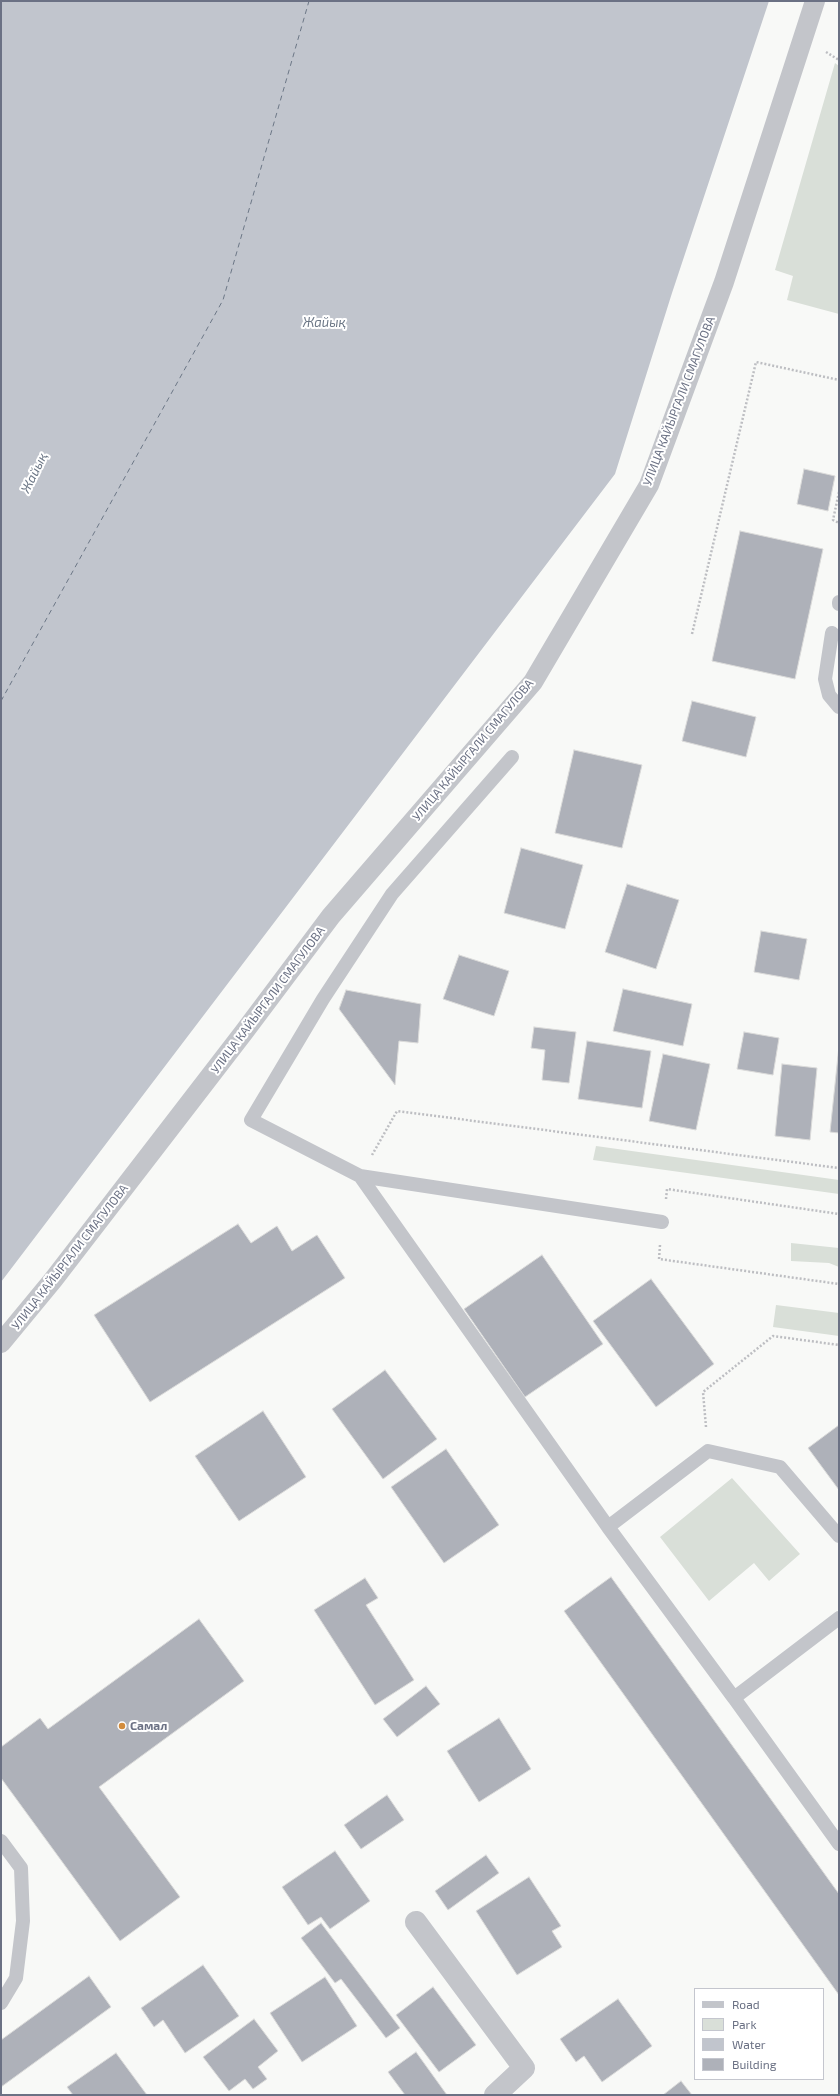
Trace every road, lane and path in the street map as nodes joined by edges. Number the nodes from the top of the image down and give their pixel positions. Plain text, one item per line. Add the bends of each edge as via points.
1 (814, 1) edge
2 (839, 380) edge
3 (839, 492) edge
4 (839, 523) edge
5 (832, 633) dead end
6 (692, 634) dead end
7 (839, 707) edge
8 (512, 757) dead end
9 (839, 1168) edge
10 (360, 1176) junction
11 (839, 1214) edge
12 (662, 1222) junction
13 (839, 1284) edge
14 (1, 1343) edge
15 (839, 1345) edge
16 (708, 1451) junction
17 (608, 1527) junction
18 (839, 1536) edge
19 (839, 1618) edge
20 (734, 1698) junction
21 (1, 1841) edge
22 (839, 1844) edge
23 (416, 1922) dead end
24 (1, 2003) edge
25 (495, 2095) edge

1 - 14 street, УЛИЦА КАЙЫРГАЛИ СМАГУЛОВА via 724,282 649,485 533,682 331,916 53,1280
2 - 6 path via 756,362
3 - 4 path via 833,520
5 - 7 lane via 824,679 829,695
8 - 10 lane via 392,894 323,999 251,1120
9 - 10 path via 397,1111
10 - 12 lane
10 - 17 lane
11 - 12 path via 667,1189
12 - 13 path via 659,1259
15 - 16 path via 773,1336 703,1392
16 - 17 lane
16 - 18 lane via 780,1467
17 - 20 lane
19 - 20 lane
20 - 22 lane
21 - 24 lane via 21,1868 23,1921 16,1978
23 - 25 street via 524,2068

